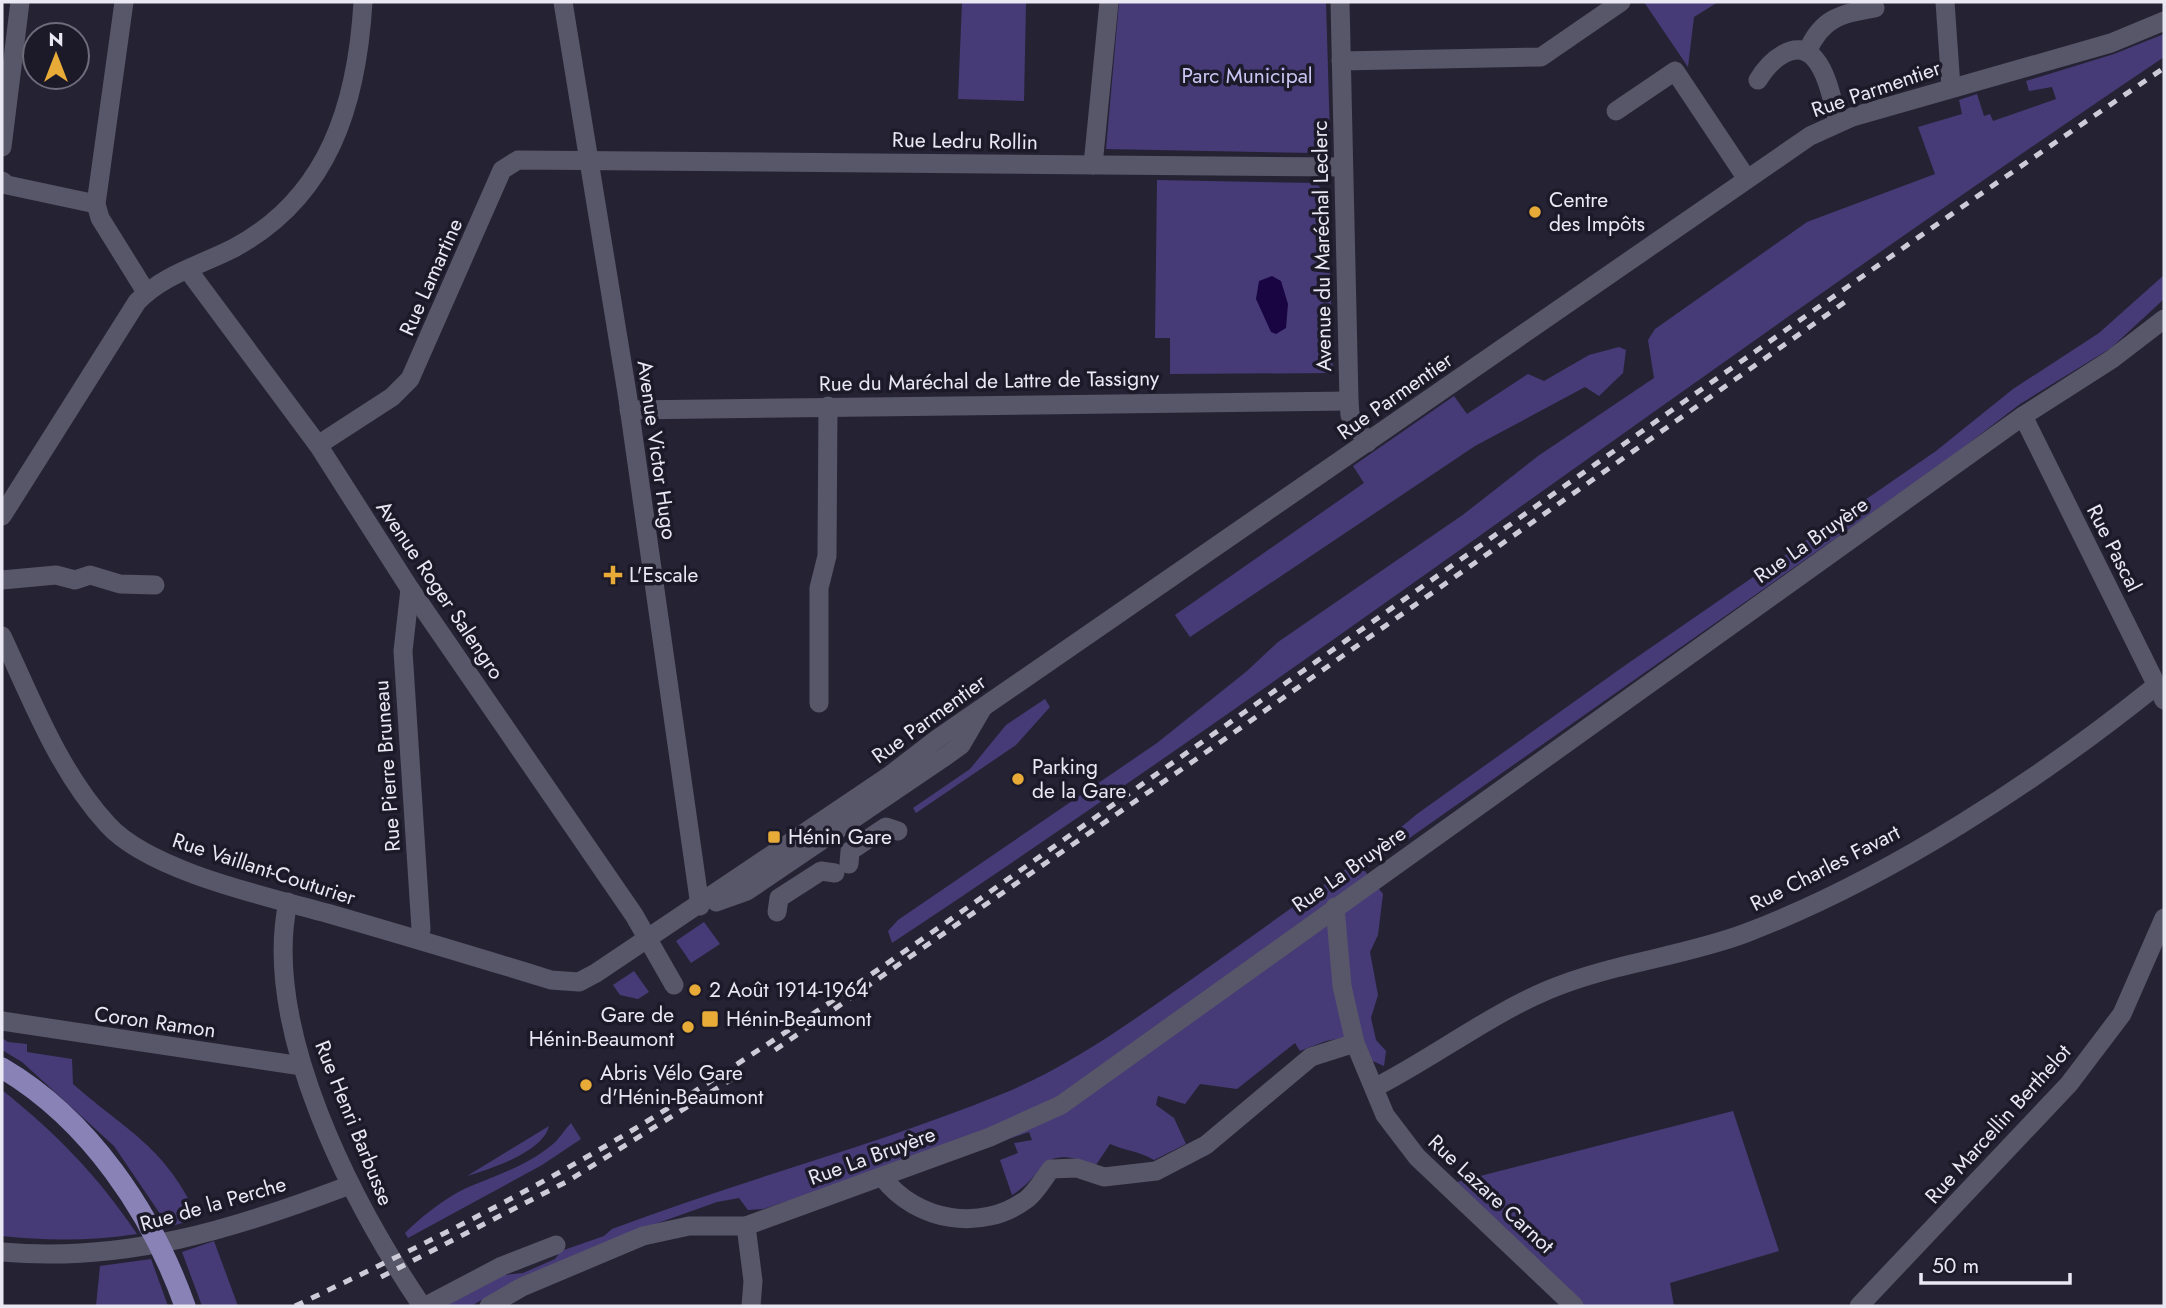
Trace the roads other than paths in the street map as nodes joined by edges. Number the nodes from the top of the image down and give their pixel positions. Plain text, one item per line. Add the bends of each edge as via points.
1 (20, 2) edge
2 (124, 2) edge
3 (363, 2) edge
4 (563, 2) edge
5 (1109, 2) edge
6 (1340, 2) edge
7 (1621, 2) edge
8 (1945, 2) edge
9 (1875, 8) dead end
10 (2164, 21) edge
11 (1807, 52) junction
12 (1341, 61) junction
13 (1758, 80) dead end
14 (1951, 87) junction
15 (1616, 111) dead end
16 (4, 113) edge
17 (1838, 122) junction
18 (2, 147) edge
19 (587, 158) junction
20 (1093, 165) junction
21 (1343, 167) junction
22 (1747, 179) junction
23 (2, 181) edge
24 (96, 204) junction
25 (188, 270) junction
26 (146, 292) junction
27 (2164, 319) edge
28 (1349, 401) junction
29 (828, 406) junction
30 (629, 410) junction
31 (2023, 416) junction
32 (1367, 443) junction
33 (318, 445) junction
34 (2, 516) edge
35 (2, 580) edge
36 (155, 585) dead end
37 (410, 589) junction
38 (2, 636) edge
39 (2160, 693) edge
40 (819, 703) dead end
41 (898, 831) dead end
42 (288, 902) junction
43 (700, 906) junction
44 (1335, 907) junction
45 (777, 912) dead end
46 (2164, 918) edge
47 (419, 939) junction
48 (649, 939) junction
49 (585, 980) joint
50 (674, 985) dead end
51 (2, 1021) edge
52 (1355, 1043) junction
53 (302, 1066) junction
54 (2, 1068) edge
55 (1374, 1088) junction
56 (883, 1178) junction
57 (350, 1185) junction
58 (746, 1226) junction
59 (555, 1245) dead end
60 (2, 1252) edge
61 (185, 1306) edge
62 (424, 1306) edge
63 (489, 1306) edge
64 (751, 1306) edge
65 (1574, 1306) edge
66 (1859, 1306) edge

1 - 16 street
2 - 24 street
3 - 25 street via 351,88 335,139 320,168 283,215 258,234
4 - 19 street, Avenue Victor Hugo
5 - 20 street
6 - 12 street, Avenue du Maréchal Leclerc
7 - 12 street via 1541,57
8 - 14 street
9 - 11 street via 1834,18 1814,36
10 - 14 street, Rue Parmentier via 2110,43
11 - 13 street via 1779,55
11 - 17 street via 1816,60
12 - 21 street, Avenue du Maréchal Leclerc
14 - 17 street, Rue Parmentier
15 - 22 street via 1675,71
16 - 18 street
17 - 22 street, Rue Parmentier
19 - 20 street, Rue Ledru Rollin
19 - 30 street, Avenue Victor Hugo
19 - 33 street, Rue Lamartine via 518,159 502,170 410,379 392,397
20 - 21 street, Rue Ledru Rollin
21 - 28 street, Avenue du Maréchal Leclerc
22 - 32 street, Rue Parmentier
23 - 24 street
24 - 26 street
25 - 26 street
25 - 33 street, Avenue Roger Salengro
26 - 34 street
27 - 31 street, Rue La Bruyère
28 - 29 street, Rue du Maréchal de Lattre de Tassigny
28 - 32 street, Avenue du Maréchal Leclerc via 1350,415
29 - 30 street, Rue du Maréchal de Lattre de Tassigny
29 - 40 street via 827,556 819,588
30 - 43 street, Avenue Victor Hugo
31 - 39 street, Rue Pascal
31 - 44 street, Rue La Bruyère
32 - 43 street, Rue Parmentier
33 - 37 street, Avenue Roger Salengro
35 - 36 street via 56,575 75,580 90,575
37 - 47 street, Rue Pierre Bruneau via 402,651
37 - 48 street, Avenue Roger Salengro
38 - 42 street, Rue Vaillant-Couturier via 56,748 109,826 151,856
39 - 55 street, Rue Charles Favart via 1833,894 1712,944 1549,989
41 - 45 street via 886,827 850,851 842,868 821,871 779,898
42 - 47 street, Rue Vaillant-Couturier
42 - 53 street, Rue Henri Barbusse via 284,962
43 - 48 street, Rue Parmentier
44 - 52 street, Rue Lazare Carnot via 1342,986
44 - 56 street, Rue La Bruyère via 1061,1105
46 - 66 street, Rue Marcellin Berthelot via 2122,1014 2069,1084
47 - 49 street, Rue Vaillant-Couturier via 551,980
48 - 49 street, Rue Parmentier
48 - 50 street, Avenue Roger Salengro
51 - 53 street, Coron Ramon
52 - 55 street, Rue Lazare Carnot
52 - 56 street via 1311,1057 1206,1145 1156,1171 1104,1177 1077,1168 1051,1169 1028,1198 974,1218 949,1219 900,1198
53 - 57 street, Rue Henri Barbusse
54 - 61 main road via 46,1101 122,1182 165,1256
55 - 65 street, Rue Lazare Carnot via 1385,1115 1417,1157
56 - 58 street, Rue La Bruyère
57 - 60 street, Rue de la Perche via 148,1247 89,1255
57 - 62 street, Rue Henri Barbusse
58 - 63 street, Rue La Bruyère via 689,1226 643,1236
58 - 64 street via 753,1281
59 - 62 street via 502,1265

